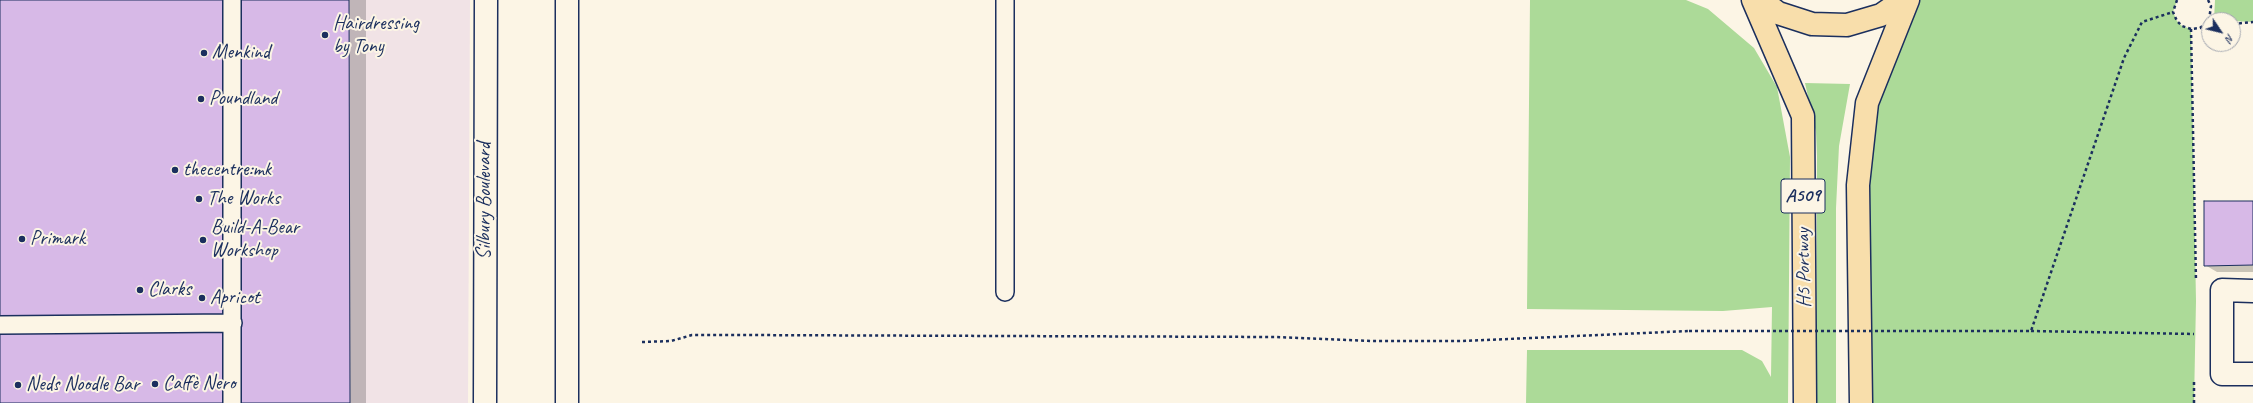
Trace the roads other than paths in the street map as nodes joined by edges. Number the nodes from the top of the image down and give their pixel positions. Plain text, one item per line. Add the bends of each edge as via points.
1 (232, 0) edge
2 (486, 0) edge
3 (567, 0) edge
4 (1005, 0) edge
5 (1753, 0) edge
6 (1761, 0) edge
7 (1903, 0) edge
8 (1908, 0) edge
9 (2253, 291) edge
10 (1005, 292) dead end
11 (233, 323) junction
12 (0, 325) edge
13 (2253, 374) edge
14 (232, 403) edge
15 (485, 403) edge
16 (567, 403) edge
17 (1805, 403) edge
18 (1861, 403) edge

1 - 11 lane
2 - 15 street, Silbury Boulevard
3 - 16 street
4 - 10 lane
5 - 17 main road, H5 Portway / A509 via 1803,116
6 - 7 main road via 1778,13 1812,24 1847,25 1881,15
8 - 18 main road via 1867,103 1858,185
9 - 13 street via 2222,290 2222,374
11 - 12 lane
11 - 14 lane

